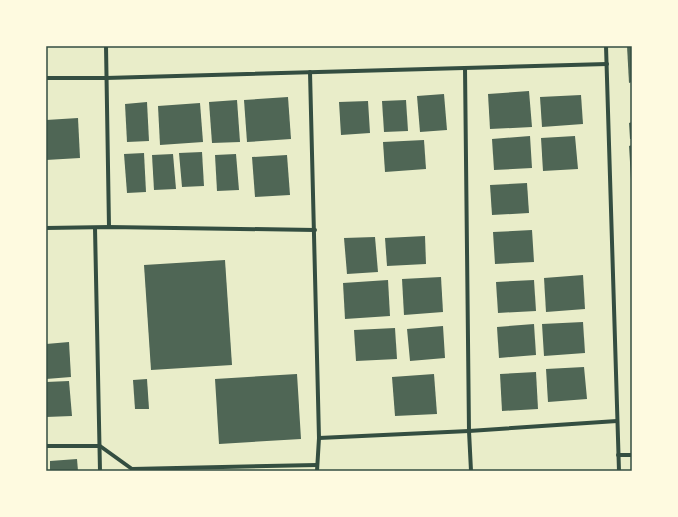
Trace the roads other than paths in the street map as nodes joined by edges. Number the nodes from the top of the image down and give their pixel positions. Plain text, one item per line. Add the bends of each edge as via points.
1 (106, 46) edge
2 (606, 46) edge
3 (607, 64) junction
4 (465, 68) junction
5 (310, 72) junction
6 (46, 78) edge
7 (106, 78) junction
8 (109, 227) junction
9 (46, 228) edge
10 (95, 228) junction
11 (315, 230) junction
12 (617, 421) junction
13 (469, 431) junction
14 (319, 438) junction
15 (46, 446) edge
16 (100, 446) junction
17 (618, 455) junction
18 (632, 455) edge
19 (317, 464) junction
20 (100, 471) edge
21 (317, 471) edge
22 (471, 471) edge
23 (619, 471) edge

1 - 7 street
2 - 3 street
3 - 4 street
3 - 12 street
4 - 5 street
4 - 13 street
5 - 7 street
5 - 11 street
6 - 7 street
7 - 8 street
8 - 10 street
8 - 11 street
9 - 10 street
10 - 16 street
11 - 14 street
12 - 13 street
12 - 17 street
13 - 14 street
13 - 22 street
14 - 19 street
15 - 16 street
16 - 19 street via 132,469
16 - 20 street
17 - 18 street
17 - 23 street
19 - 21 street

